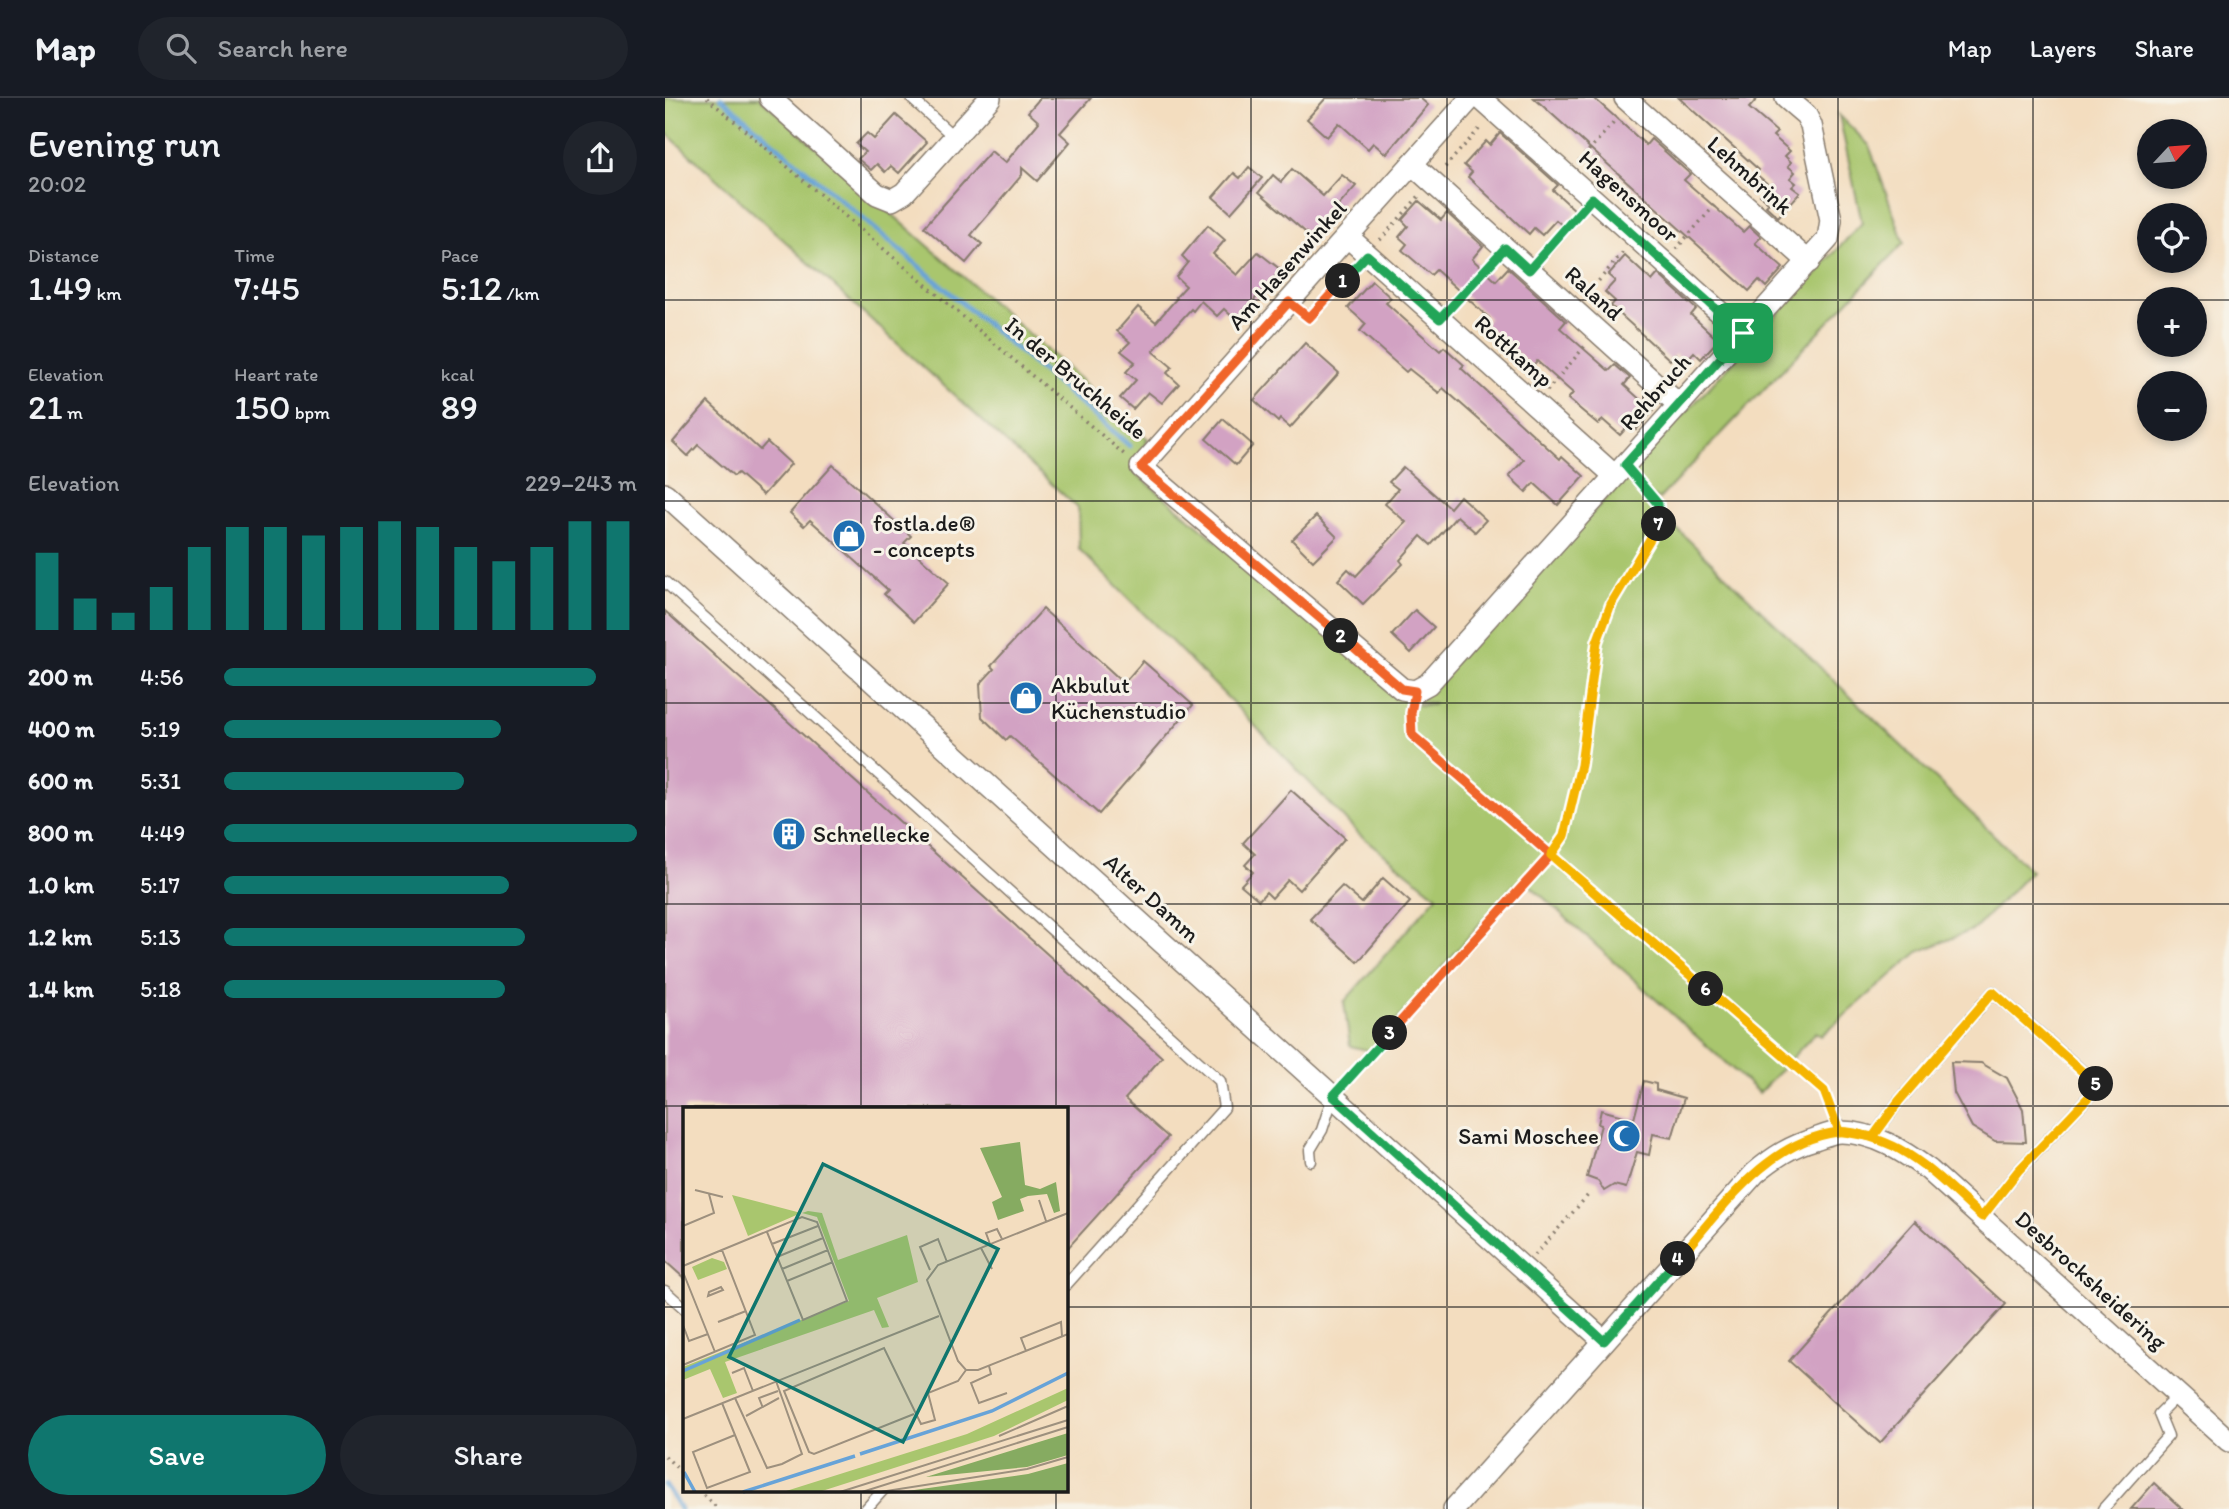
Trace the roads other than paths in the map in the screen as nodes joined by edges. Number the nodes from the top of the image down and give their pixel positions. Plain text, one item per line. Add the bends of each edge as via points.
1 (770, 98) edge
2 (911, 98) edge
3 (990, 98) edge
4 (1471, 98) edge
5 (1786, 98) edge
6 (1628, 101) edge
7 (1487, 105) edge
8 (954, 136) junction
9 (1412, 164) junction
10 (1347, 237) junction
11 (1809, 262) junction
12 (1743, 333) junction
13 (1679, 405) junction
14 (1141, 467) joint
15 (1620, 470) junction
16 (665, 494) edge
17 (665, 582) edge
18 (1415, 691) joint
19 (1333, 1096) junction
20 (1873, 1137) junction
21 (1311, 1161) dead end
22 (1982, 1217) junction
23 (1067, 1284) edge
24 (665, 1291) edge
25 (683, 1307) edge
26 (1604, 1341) junction
27 (2178, 1395) junction
28 (2229, 1441) edge
29 (881, 1492) edge
30 (866, 1509) edge
31 (1454, 1509) edge
32 (2103, 1509) edge

1 - 8 street via 877,194 892,200 904,193
2 - 8 lane
3 - 8 street
4 - 9 street, Am Hasenwinkel
5 - 11 street, Rehbruch via 1811,125 1831,220 1828,239
6 - 11 street, Lehmbrink
7 - 12 street, Hagensmoor
9 - 10 street, Am Hasenwinkel
9 - 13 street, Raland
10 - 14 street, Am Hasenwinkel
10 - 15 street, Rottkamp via 1535,404
11 - 12 street, Rehbruch
12 - 13 street, Rehbruch
13 - 15 street, Rehbruch
14 - 18 street, In der Bruchheide via 1402,689
15 - 18 street, Rehbruch via 1428,684
16 - 19 street, Alter Damm
17 - 23 lane via 1220,1081 1224,1108
19 - 21 lane via 1310,1150
19 - 26 street, Alter Damm
20 - 22 street, Desbrocksheidering via 1929,1170
20 - 22 lane via 1993,992 2099,1086 2018,1171
20 - 26 street, Desbrocksheidering via 1839,1131 1775,1156
22 - 27 street, Desbrocksheidering
24 - 25 lane
26 - 31 street, Desbrocksheidering
27 - 28 street, Desbrocksheidering
27 - 32 lane via 2159,1414 2168,1436
29 - 30 lane

